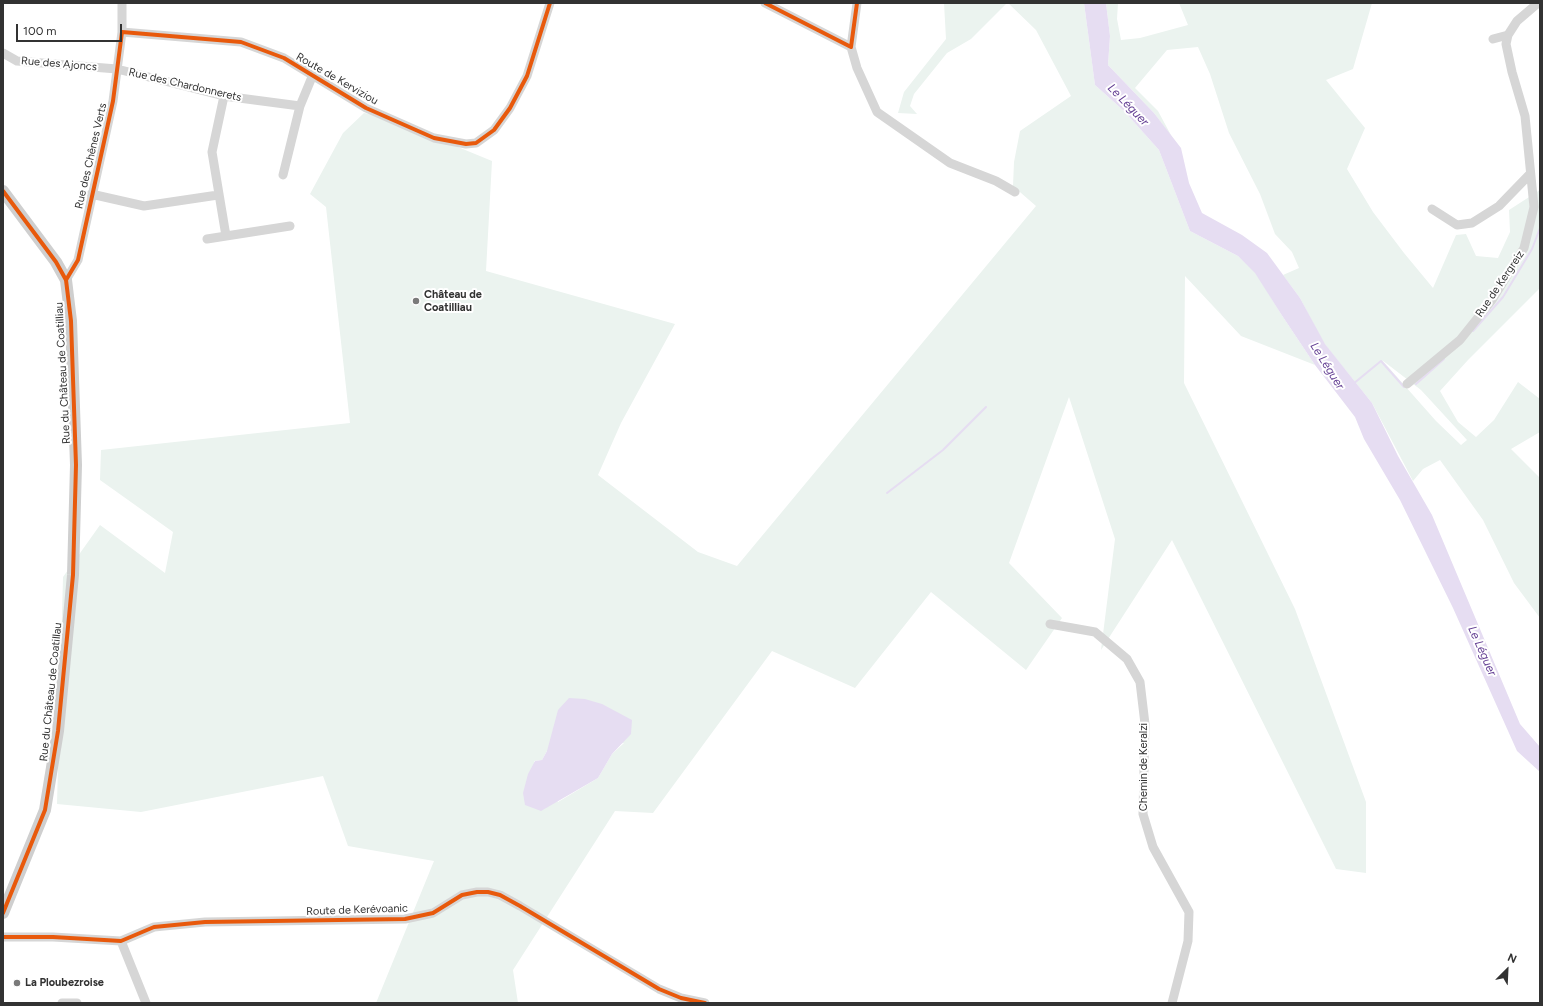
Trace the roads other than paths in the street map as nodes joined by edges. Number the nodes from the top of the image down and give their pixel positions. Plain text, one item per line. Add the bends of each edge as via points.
1 (122, 3) edge
2 (550, 3) edge
3 (765, 3) edge
4 (856, 3) edge
5 (1538, 3) edge
6 (1527, 6) edge
7 (122, 32) junction
8 (1508, 35) junction
9 (1493, 39) dead end
10 (851, 47) junction
11 (3, 53) edge
12 (117, 69) junction
13 (312, 77) junction
14 (224, 96) junction
15 (300, 106) junction
16 (1530, 174) junction
17 (283, 175) dead end
18 (3, 190) edge
19 (1014, 192) dead end
20 (91, 194) junction
21 (218, 195) junction
22 (1432, 209) dead end
23 (290, 226) dead end
24 (226, 236) junction
25 (207, 239) dead end
26 (66, 280) junction
27 (1407, 384) dead end
28 (76, 465) joint
29 (1050, 624) dead end
30 (3, 913) edge
31 (3, 937) edge
32 (121, 942) junction
33 (62, 1003) edge
34 (77, 1003) edge
35 (146, 1003) edge
36 (705, 1003) edge
37 (1172, 1003) edge

1 - 7 street, Rue des Chênes Verts
2 - 13 street, Route de Kerviziou via 527,76 510,108 494,130 476,143 466,144 434,138 366,108
3 - 10 street
4 - 10 street
5 - 6 street
6 - 8 street
7 - 12 street, Rue des Chênes Verts
7 - 13 street, Route de Kerviziou via 241,42 284,58
8 - 9 street
8 - 16 street, Rue de Kergreiz via 1506,44 1525,116
10 - 19 street via 857,68 877,112 950,163 996,181
11 - 12 street, Rue des Ajoncs via 17,61
12 - 14 street, Rue des Chardonnerets
12 - 20 street, Rue des Chênes Verts via 113,101
13 - 15 street
14 - 15 street, Rue des Chardonnerets
14 - 21 street via 212,152
15 - 17 street
16 - 22 street via 1499,206 1472,223 1457,225
16 - 27 street, Rue de Kergreiz via 1534,207 1524,248 1492,300 1460,340
18 - 26 main road via 56,262
20 - 21 street via 144,206
20 - 26 street, Rue des Chênes Verts via 78,260
21 - 24 street
23 - 24 street
24 - 25 street
26 - 28 main road, Rue du Château de Coatilliau via 71,321
28 - 30 main road, Rue du Château de Coatillau via 73,575 57,738 45,810
29 - 37 street, Chemin de Keralzi via 1095,632 1128,659 1140,682 1145,724 1143,814 1153,847 1189,912 1188,941
31 - 32 street, Route de Kerévoanic via 53,937
32 - 35 street
32 - 36 street, Route de Kerévoanic via 154,927 205,922 405,919 433,913 462,895 488,892 514,902 658,989 681,998
33 - 34 street

